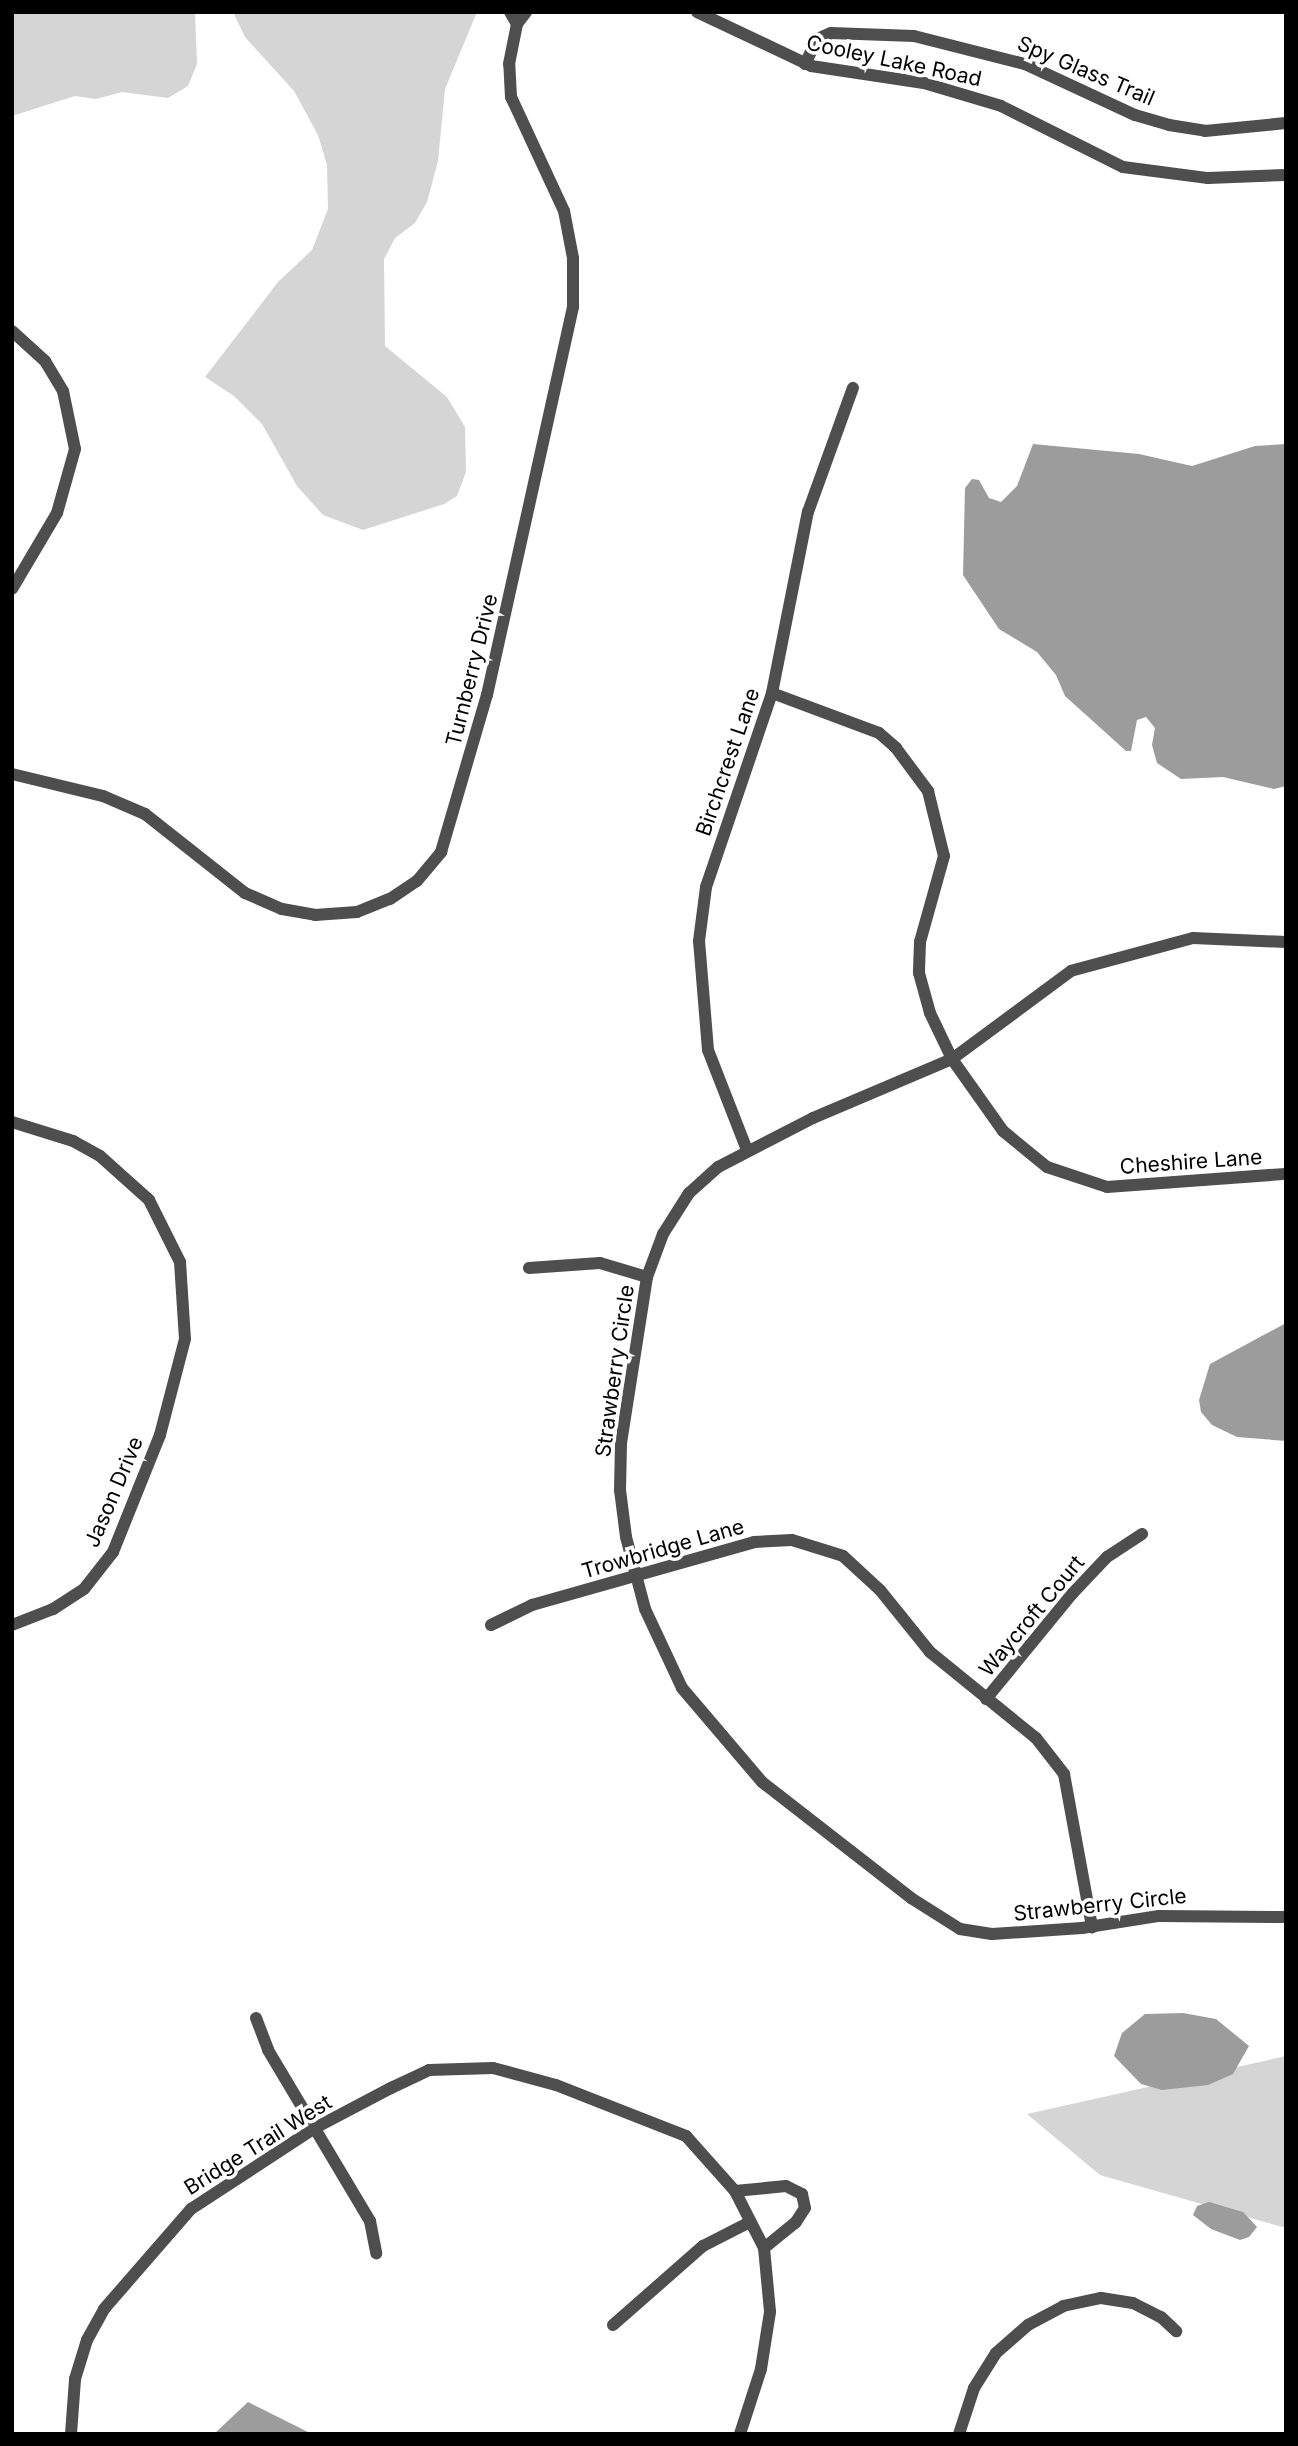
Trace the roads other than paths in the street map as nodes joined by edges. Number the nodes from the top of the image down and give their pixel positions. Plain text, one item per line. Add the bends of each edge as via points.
1 (510, 12) edge
2 (526, 12) edge
3 (698, 12) edge
4 (517, 24) junction
5 (805, 64) junction
6 (1286, 123) edge
7 (1286, 175) edge
8 (12, 331) edge
9 (853, 388) dead end
10 (12, 589) edge
11 (772, 693) junction
12 (12, 774) edge
13 (1286, 942) edge
14 (953, 1059) junction
15 (12, 1122) edge
16 (747, 1150) junction
17 (1286, 1174) edge
18 (529, 1268) dead end
19 (647, 1277) junction
20 (1142, 1534) dead end
21 (637, 1576) junction
22 (12, 1625) edge
23 (491, 1625) dead end
24 (986, 1699) junction
25 (1286, 1917) edge
26 (1092, 1927) junction
27 (256, 2018) dead end
28 (315, 2128) junction
29 (735, 2190) junction
30 (748, 2223) junction
31 (764, 2248) junction
32 (376, 2253) dead end
33 (613, 2325) dead end
34 (1176, 2331) dead end
35 (71, 2434) edge
36 (740, 2434) edge
37 (959, 2434) edge

1 - 4 street
2 - 4 street, Turnberry Drive
3 - 5 street, Cooley Lake Road
4 - 12 street, Turnberry Drive via 509,64 511,96 565,211 573,258 573,307 487,695 441,852 417,881 390,899 357,912 315,915 245,894 145,814 103,796
5 - 6 street, Spy Glass Trail via 817,38 831,33 914,36 1025,64 1135,115 1168,125 1206,131
5 - 7 street, Cooley Lake Road via 954,90 1037,120 1070,142 1144,173 1208,178
8 - 10 street via 45,361 63,391 75,449 57,513
9 - 11 street, Birchcrest Lane via 808,512
11 - 14 street, Cheshire Lane via 879,733 897,748 928,791 944,856 920,942 919,973 930,1013
11 - 16 street, Birchcrest Lane via 706,887 699,941 708,1049
13 - 14 street, Strawberry Circle via 1193,938 1070,971
14 - 16 street, Strawberry Circle
14 - 17 street, Cheshire Lane via 1003,1131 1048,1167 1076,1181 1138,1188
15 - 22 street, Jason Drive via 63,1137 100,1156 149,1200 180,1262 184,1300 184,1339 168,1408 113,1552 84,1589 52,1609
16 - 19 street, Strawberry Circle via 690,1193 663,1234
18 - 19 street via 600,1263
19 - 21 street, Strawberry Circle via 621,1443 623,1513
20 - 24 street, Waycroft Court via 1098,1566
21 - 23 street, Trowbridge Lane via 532,1605
21 - 24 street, Trowbridge Lane via 754,1542 792,1540 818,1546 843,1556 880,1590 930,1652
21 - 26 street, Strawberry Circle via 645,1609 682,1688 720,1738 762,1782 911,1899 960,1929 992,1934
24 - 26 street, Trowbridge Lane via 1036,1738 1064,1774
25 - 26 street, Strawberry Circle via 1199,1914
27 - 28 street via 268,2050
28 - 29 street, Bridge Trail West via 429,2070 492,2068 556,2085 686,2136
28 - 32 street via 370,2221
28 - 35 street, Bridge Trail West via 191,2209 124,2281 87,2340 75,2379
29 - 30 street
29 - 31 street via 786,2186 802,2194 805,2208 796,2222
30 - 31 street
30 - 33 street via 703,2246
31 - 36 street via 770,2312 761,2369
34 - 37 street via 1133,2303 1101,2298 1063,2305 1028,2325 996,2353 974,2388

